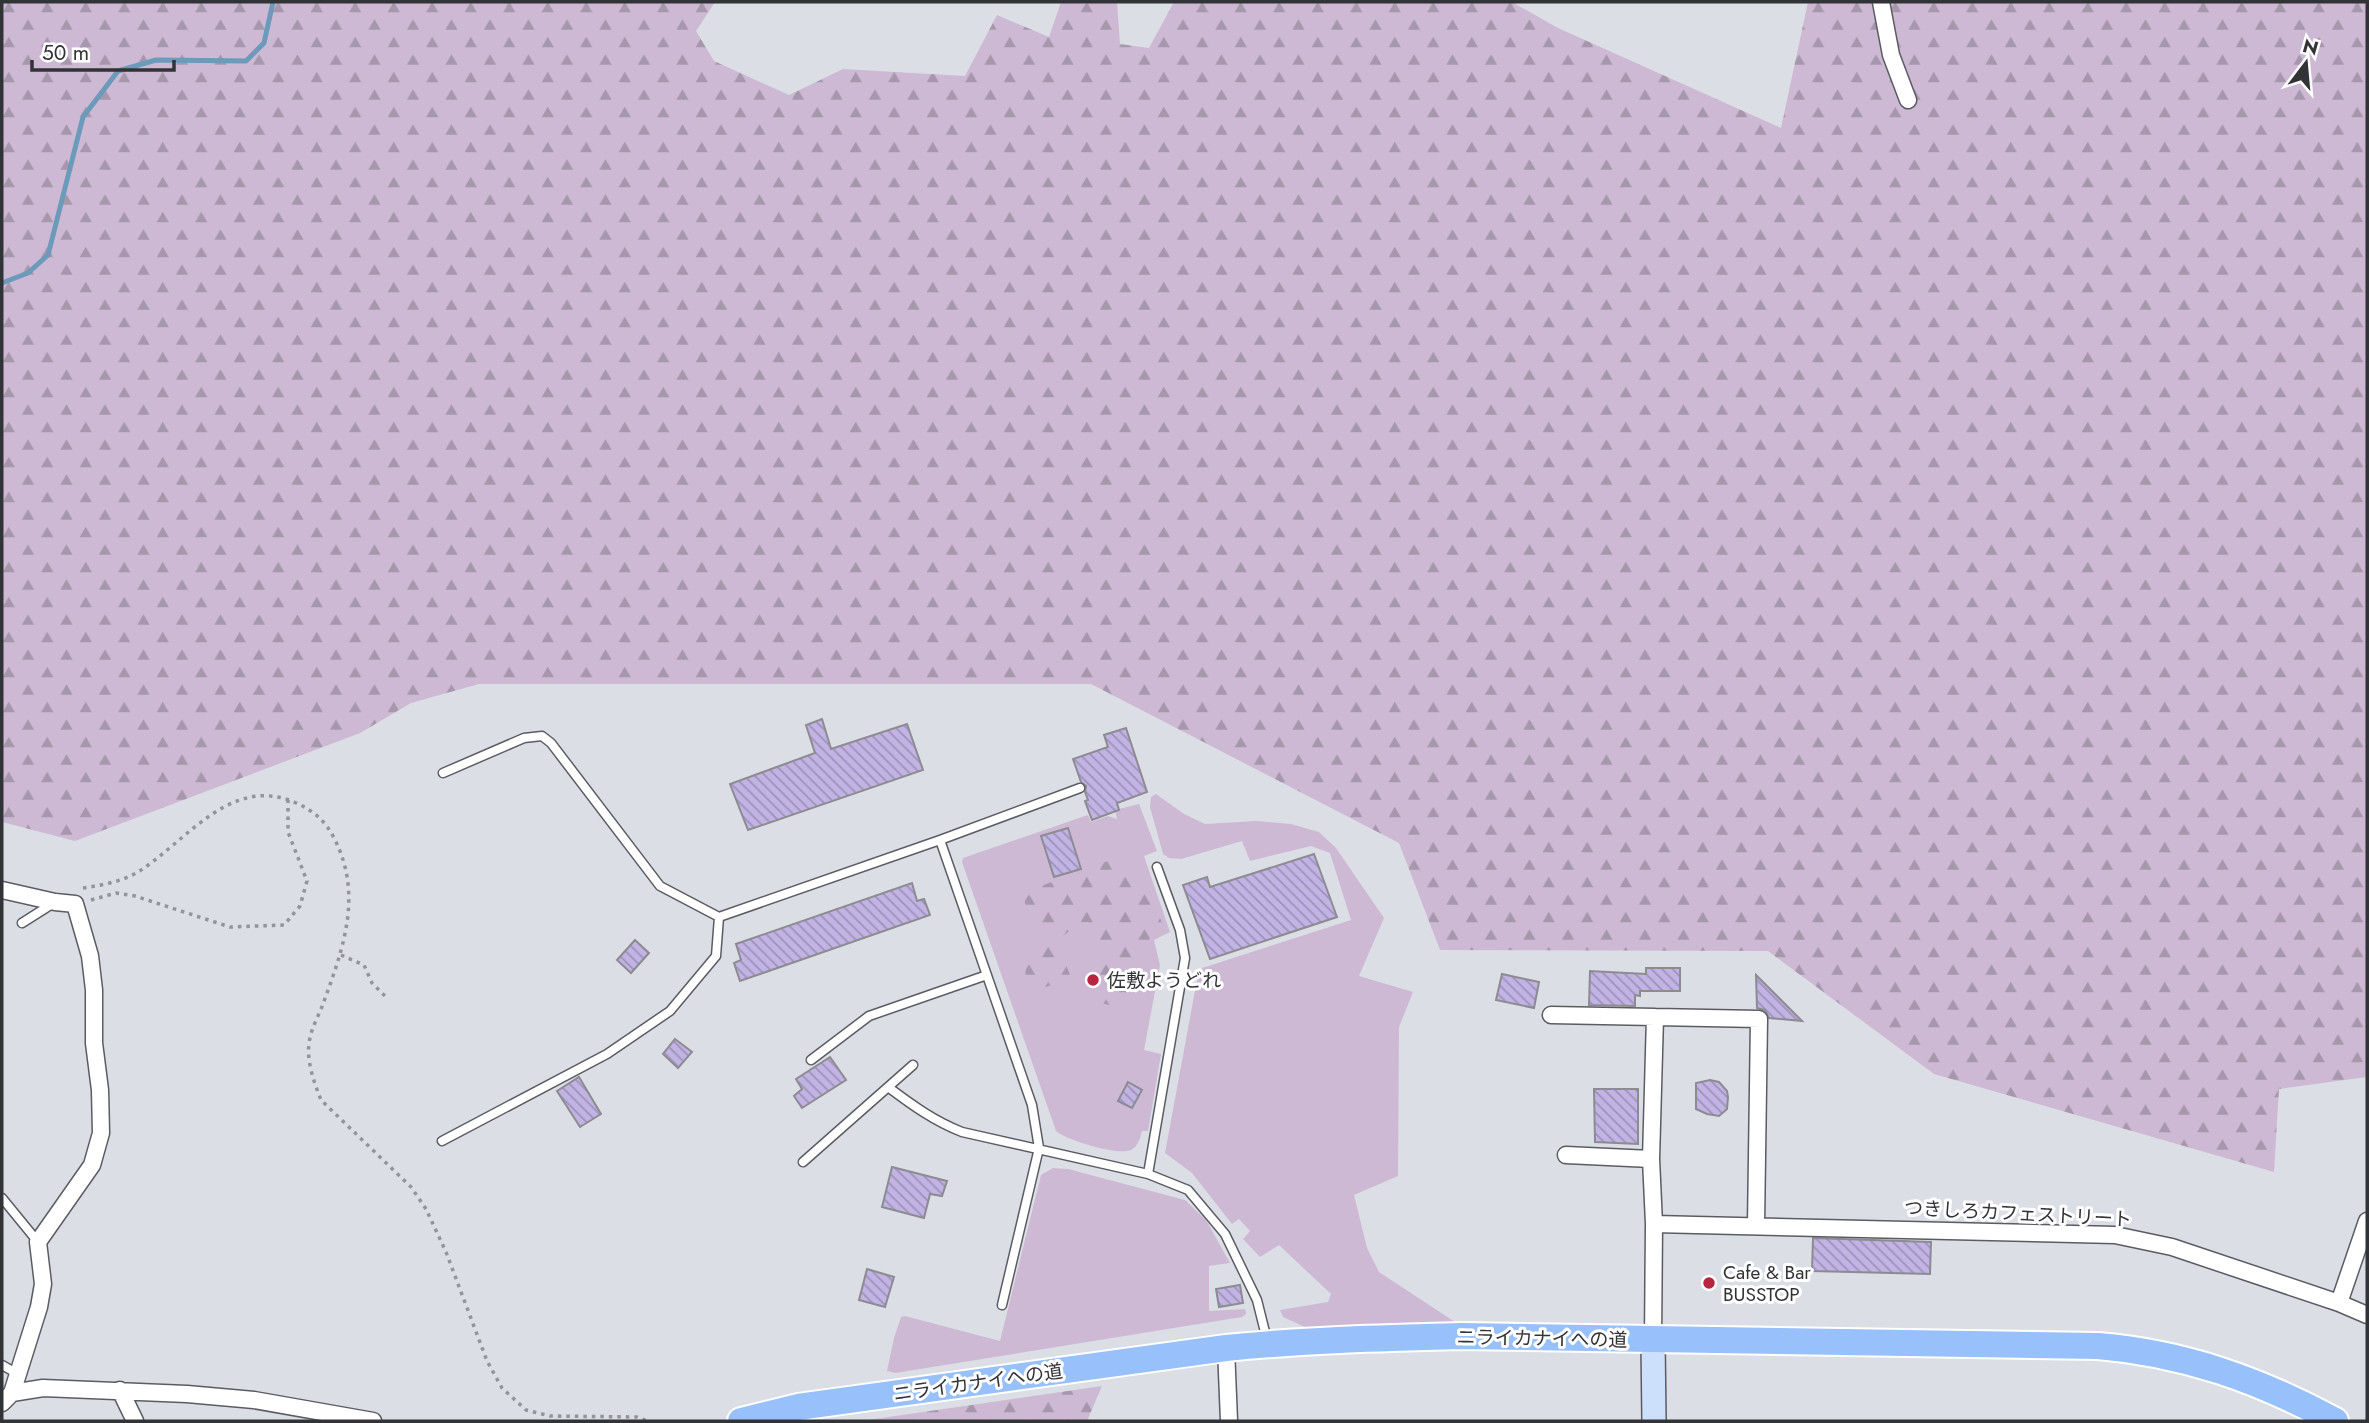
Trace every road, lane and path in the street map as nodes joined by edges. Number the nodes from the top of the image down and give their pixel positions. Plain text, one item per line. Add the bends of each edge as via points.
1 (1881, 2) edge
2 (1908, 100) dead end
3 (443, 774) dead end
4 (1080, 788) dead end
5 (289, 800) junction
6 (940, 840) junction
7 (1157, 867) dead end
8 (2, 891) edge
9 (75, 897) junction
10 (55, 902) junction
11 (719, 918) junction
12 (22, 923) dead end
13 (341, 955) junction
14 (987, 975) junction
15 (387, 998) dead end
16 (1551, 1015) dead end
17 (1655, 1017) junction
18 (811, 1060) dead end
19 (913, 1065) dead end
20 (888, 1087) junction
21 (443, 1141) dead end
22 (1039, 1148) junction
23 (1566, 1155) dead end
24 (1651, 1159) junction
25 (803, 1161) dead end
26 (1148, 1174) junction
27 (2, 1198) edge
28 (2367, 1222) edge
29 (1654, 1224) junction
30 (1756, 1225) junction
31 (37, 1242) junction
32 (2339, 1303) junction
33 (1002, 1305) dead end
34 (2367, 1315) edge
35 (1653, 1340) junction
36 (1268, 1343) junction
37 (1226, 1348) junction
38 (2, 1365) edge
39 (18, 1374) junction
40 (120, 1390) junction
41 (7, 1398) edge
42 (135, 1421) edge
43 (373, 1421) edge
44 (647, 1421) edge
45 (741, 1421) edge
46 (1228, 1421) edge
47 (1654, 1421) edge
48 (2335, 1421) edge

1 - 2 street via 1891,55
3 - 11 lane via 524,738 542,736 660,886
4 - 6 lane
5 - 9 path via 254,796 234,801 139,872
5 - 9 path via 288,832 307,881 300,906 284,925 230,927 116,893
5 - 13 path via 324,821 342,855 350,891
6 - 11 lane
6 - 14 lane
7 - 26 lane via 1185,958
8 - 10 street
9 - 10 street
9 - 31 street via 93,979 101,1133 92,1165
10 - 12 lane
11 - 21 lane via 716,956 670,1011 607,1054
13 - 15 path via 363,965 372,984
13 - 44 path via 309,1040 315,1085 321,1100 411,1187 426,1209 502,1388 526,1410 550,1416
14 - 18 lane via 869,1016
14 - 22 lane via 1032,1105
16 - 17 street
17 - 24 street
17 - 30 street via 1759,1019
19 - 20 lane
20 - 22 lane via 951,1128
20 - 25 lane
22 - 26 lane
22 - 33 lane
23 - 24 street
24 - 29 street
26 - 36 lane via 1188,1190 1225,1234 1257,1300
27 - 31 lane
28 - 32 street
29 - 30 street, つきしろカフェストリート
29 - 35 street
30 - 32 street, つきしろカフェストリート via 2115,1235 2172,1247
31 - 39 street via 43,1284
32 - 34 street, つきしろカフェストリート
35 - 36 main road, ニライカナイへの道 via 1462,1336
35 - 47 street
35 - 48 main road, ニライカナイへの道 via 2130,1349 2165,1354 2244,1378
36 - 37 main road, ニライカナイへの道
37 - 45 main road, ニライカナイへの道 via 798,1407
37 - 46 street
38 - 39 lane
39 - 41 street
40 - 41 street via 43,1388
40 - 42 street
40 - 43 street via 254,1400

